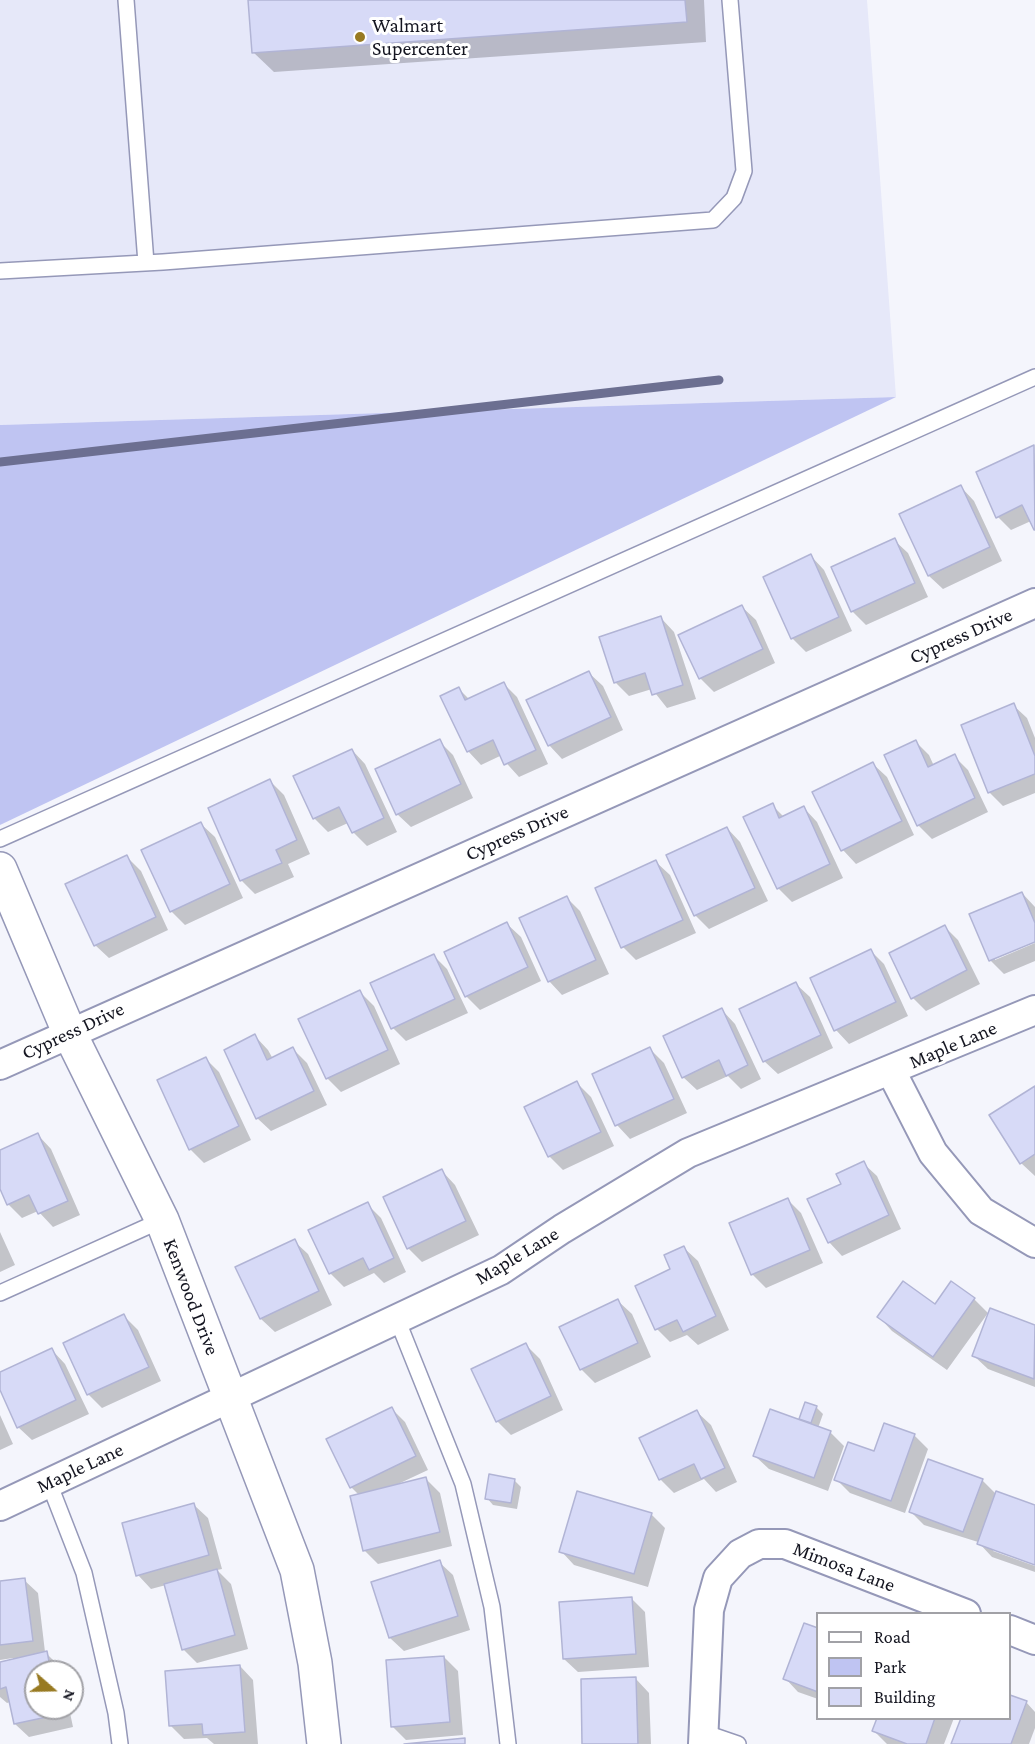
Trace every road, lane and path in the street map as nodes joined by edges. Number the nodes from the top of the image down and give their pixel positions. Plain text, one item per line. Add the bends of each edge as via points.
1 (126, 0) edge
2 (730, 0) edge
3 (146, 263) junction
4 (0, 271) edge
5 (1035, 377) edge
6 (1035, 603) edge
7 (0, 839) edge
8 (0, 869) edge
9 (1035, 1010) edge
10 (69, 1032) junction
11 (0, 1065) edge
12 (891, 1071) junction
13 (162, 1220) junction
14 (1035, 1244) edge
15 (0, 1293) edge
16 (398, 1319) junction
17 (230, 1398) junction
18 (50, 1483) junction
19 (0, 1506) edge
20 (961, 1612) edge
21 (1011, 1630) edge
22 (1035, 1640) edge
23 (703, 1738) edge
24 (120, 1744) edge
25 (324, 1744) edge
26 (508, 1744) edge
27 (738, 1744) edge

1 - 3 lane
2 - 3 lane via 744,171 734,198 712,220
3 - 4 lane
5 - 7 lane
6 - 10 street, Cypress Drive
8 - 10 street, Kenwood Drive
9 - 12 street, Maple Lane
10 - 11 street, Cypress Drive
10 - 13 street, Kenwood Drive
12 - 14 street via 933,1153 981,1211
12 - 16 street, Maple Lane via 688,1153 501,1270
13 - 15 lane
13 - 17 street, Kenwood Drive
16 - 17 street, Maple Lane
16 - 26 lane via 463,1484 492,1607
17 - 18 street, Maple Lane
17 - 25 street, Kenwood Drive via 297,1570 315,1663
18 - 19 street, Maple Lane
18 - 24 lane via 84,1573
20 - 23 street, Mimosa Lane via 785,1544 759,1544 740,1554 718,1578 709,1610
21 - 22 street
23 - 27 lane

